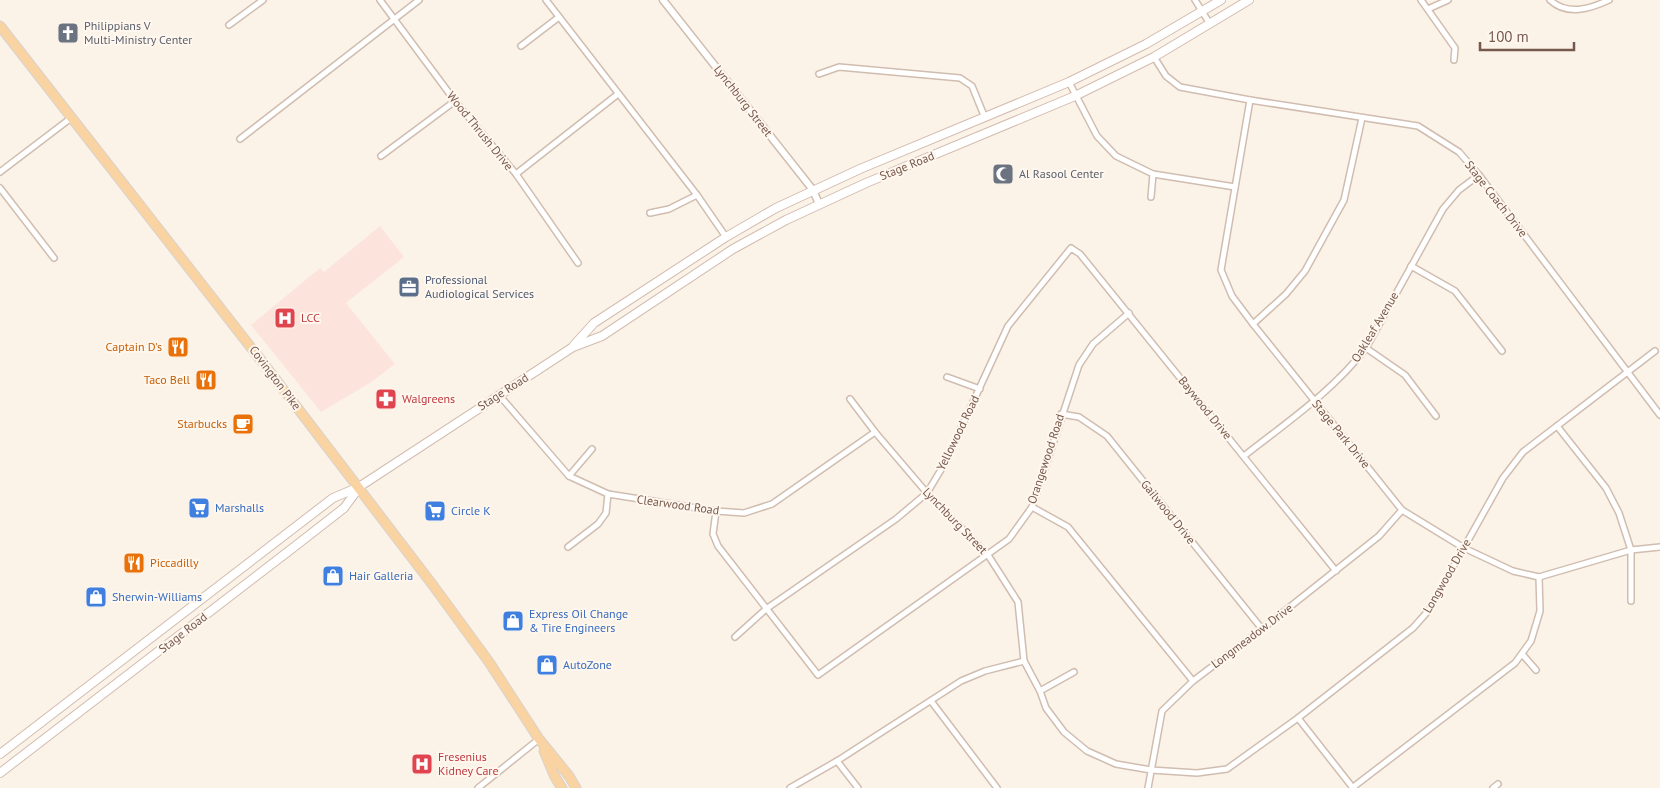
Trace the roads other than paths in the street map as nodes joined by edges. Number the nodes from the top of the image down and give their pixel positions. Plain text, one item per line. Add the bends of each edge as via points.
1 (263, 0) edge
2 (380, 0) edge
3 (419, 0) edge
4 (546, 0) edge
5 (663, 0) edge
6 (1195, 0) edge
7 (1221, 0) edge
8 (1249, 0) edge
9 (1421, 0) edge
10 (1448, 0) edge
11 (1550, 0) edge
12 (1609, 0) edge
13 (1428, 9) junction
14 (1202, 12) junction
15 (559, 17) junction
16 (394, 19) junction
17 (1210, 24) junction
18 (229, 25) dead end
19 (0, 26) edge
20 (521, 46) dead end
21 (1154, 56) junction
22 (1454, 60) dead end
23 (819, 74) dead end
24 (1068, 82) junction
25 (618, 94) junction
26 (1076, 96) junction
27 (1250, 100) junction
28 (455, 101) junction
29 (71, 118) junction
30 (985, 118) junction
31 (1362, 118) junction
32 (240, 139) dead end
33 (381, 156) dead end
34 (0, 172) edge
35 (516, 174) junction
36 (1153, 174) junction
37 (1478, 175) junction
38 (1235, 187) junction
39 (0, 188) edge
40 (813, 190) junction
41 (697, 194) junction
42 (1151, 197) dead end
43 (819, 204) junction
44 (650, 214) dead end
45 (726, 237) junction
46 (1071, 248) joint
47 (54, 258) dead end
48 (578, 263) dead end
49 (1411, 266) junction
50 (1129, 313) junction
51 (1253, 324) junction
52 (572, 347) junction
53 (1366, 348) junction
54 (1502, 351) dead end
55 (1656, 351) dead end
56 (1628, 372) junction
57 (947, 377) dead end
58 (980, 389) junction
59 (498, 395) junction
60 (850, 399) dead end
61 (1314, 401) junction
62 (1061, 414) junction
63 (1660, 415) edge
64 (1436, 416) dead end
65 (1557, 426) junction
66 (875, 432) junction
67 (592, 449) dead end
68 (1244, 456) junction
69 (569, 476) junction
70 (359, 487) junction
71 (928, 493) junction
72 (608, 494) junction
73 (1032, 507) junction
74 (1402, 510) junction
75 (716, 511) junction
76 (568, 547) dead end
77 (1660, 547) edge
78 (1464, 548) junction
79 (1631, 550) junction
80 (988, 555) junction
81 (1336, 571) junction
82 (1539, 577) junction
83 (1631, 601) dead end
84 (766, 609) junction
85 (1262, 629) junction
86 (735, 637) dead end
87 (1522, 654) junction
88 (1024, 661) junction
89 (1536, 670) dead end
90 (1074, 672) dead end
91 (1193, 681) junction
92 (1040, 691) junction
93 (931, 702) junction
94 (1298, 718) junction
95 (539, 739) junction
96 (0, 754) edge
97 (837, 761) junction
98 (1151, 770) junction
99 (0, 772) edge
100 (478, 788) edge
101 (562, 788) edge
102 (576, 788) edge
103 (790, 788) edge
104 (858, 788) edge
105 (997, 788) edge
106 (1148, 788) edge
107 (1352, 788) edge

1 - 18 street
2 - 16 street, Wood Thrush Drive
3 - 16 street
4 - 15 street
5 - 40 street, Lynchburg Street
6 - 14 street
7 - 14 main road, Stage Road
8 - 17 main road, Stage Road
9 - 13 street
10 - 13 street
11 - 12 street via 1572,11 1595,7
13 - 22 street via 1455,48
14 - 17 street
14 - 24 main road, Stage Road
15 - 20 street
15 - 25 street
16 - 28 street, Wood Thrush Drive
16 - 32 street
17 - 21 main road, Stage Road
19 - 29 main road, Covington Pike
21 - 26 main road, Stage Road
21 - 27 street, Stage Coach Drive via 1166,76 1180,87
23 - 30 street via 839,67 960,78 972,86
24 - 26 street
24 - 30 main road, Stage Road
25 - 35 street
25 - 41 street
26 - 36 street via 1097,136 1116,156
26 - 43 main road, Stage Road
27 - 31 street, Stage Coach Drive
27 - 38 street, Stage Park Drive
28 - 33 street
28 - 35 street, Wood Thrush Drive
29 - 34 street
29 - 70 main road, Covington Pike
30 - 40 main road, Stage Road
31 - 37 street, Stage Coach Drive via 1418,126 1459,152
31 - 51 street via 1344,200 1305,271 1286,294
35 - 48 street, Wood Thrush Drive
36 - 38 street
36 - 42 street
37 - 49 street, Oakleaf Avenue via 1443,209
37 - 56 street, Stage Coach Drive
38 - 51 street, Stage Park Drive via 1221,270 1232,296
39 - 47 street
40 - 43 street, Lynchburg Street
40 - 45 main road, Stage Road
41 - 44 street via 669,210
41 - 45 street
43 - 52 main road, Stage Road via 733,249 602,336
45 - 52 main road, Stage Road via 594,323
46 - 50 street, Baywood Drive via 1080,254
46 - 58 street, Yellowood Road via 1008,326
49 - 53 street, Oakleaf Avenue
49 - 54 street via 1455,291
50 - 62 street, Orangewood Road via 1093,344 1079,365
50 - 68 street, Baywood Drive
51 - 61 street, Stage Park Drive
52 - 59 main road, Stage Road
53 - 61 street, Oakleaf Avenue via 1351,368
53 - 64 street via 1405,375
55 - 56 street, Longwood Drive
56 - 63 street, Stage Coach Drive
56 - 65 street, Longwood Drive
57 - 58 street
58 - 71 street, Yellowood Road
59 - 69 street, Clearwood Road
59 - 70 main road, Stage Road
60 - 66 street, Lynchburg Street
61 - 68 street, Oakleaf Avenue
61 - 74 street, Stage Park Drive
62 - 73 street, Orangewood Road
62 - 85 street, Gailwood Drive via 1079,417 1107,436
65 - 78 street, Longwood Drive via 1523,452 1503,478
65 - 79 street via 1606,488 1619,513
66 - 71 street, Lynchburg Street
66 - 75 street, Clearwood Road via 772,504 744,513
67 - 69 street
68 - 81 street, Baywood Drive
69 - 72 street, Clearwood Road
70 - 95 main road, Covington Pike via 464,626
70 - 96 main road, Stage Road via 333,498
70 - 99 main road, Stage Road via 344,508
71 - 80 street, Lynchburg Street
71 - 84 street, Yellowood Road via 896,519
72 - 75 street, Clearwood Road
72 - 76 street via 606,513 598,524
73 - 80 street, Orangewood Road via 1009,539
73 - 91 street via 1068,527
74 - 78 street, Stage Park Drive
74 - 81 street, Longmeadow Drive via 1379,536
75 - 84 street via 713,534 718,546
77 - 79 street, Stage Park Drive
78 - 82 street, Stage Park Drive via 1514,572
78 - 94 street, Longwood Drive via 1429,610 1413,628
79 - 82 street, Stage Park Drive
79 - 83 street
80 - 84 street, Orangewood Road via 818,675
80 - 88 street, Lynchburg Street via 1018,602
81 - 85 street, Longmeadow Drive
82 - 87 street via 1540,611 1532,641
84 - 86 street, Yellowood Road
85 - 91 street, Longmeadow Drive
87 - 89 street
87 - 107 street via 1515,663
88 - 92 street, Lynchburg Street
88 - 93 street via 985,671
90 - 92 street
91 - 98 street, Longmeadow Drive via 1162,711
92 - 98 street, Lynchburg Street via 1046,708 1064,732 1087,751 1116,764
93 - 97 street
93 - 105 street
94 - 98 street, Longwood Drive via 1227,769 1197,773
94 - 107 street
95 - 100 street
95 - 101 main road, Covington Pike
95 - 102 main road, Covington Pike
97 - 103 street
97 - 104 street
98 - 106 street, Longmeadow Drive

